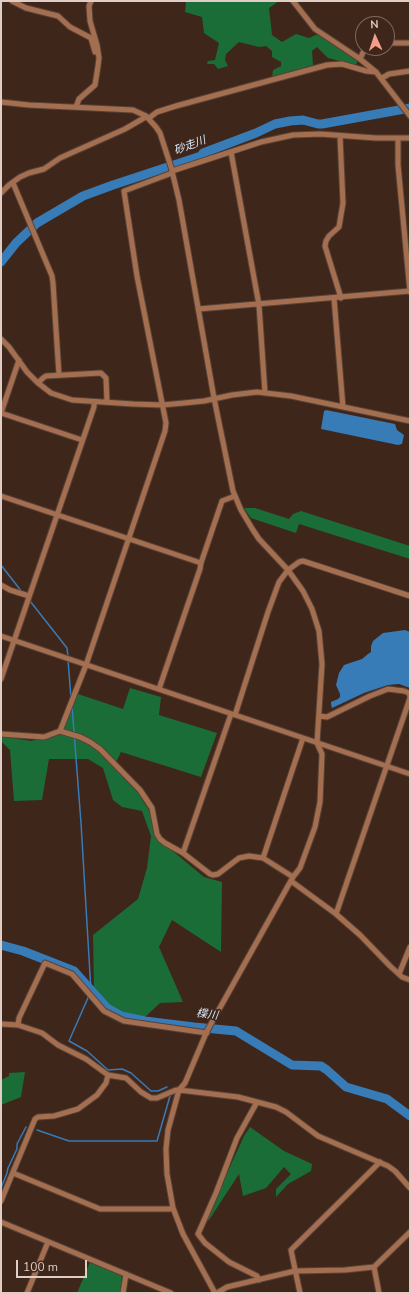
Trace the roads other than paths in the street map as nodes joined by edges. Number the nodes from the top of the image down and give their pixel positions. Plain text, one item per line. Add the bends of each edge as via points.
1 (12, 1) edge
2 (91, 1) edge
3 (293, 1) edge
4 (395, 43) edge
5 (410, 43) edge
6 (98, 54) junction
7 (361, 56) edge
8 (360, 59) junction
9 (410, 71) edge
10 (376, 72) junction
11 (382, 78) junction
12 (1, 102) edge
13 (76, 107) junction
14 (408, 114) edge
15 (148, 117) junction
16 (340, 136) junction
17 (410, 138) edge
18 (398, 139) junction
19 (231, 152) junction
20 (171, 169) junction
21 (13, 183) junction
22 (1, 193) edge
23 (410, 292) edge
24 (334, 298) junction
25 (341, 298) junction
26 (259, 305) junction
27 (198, 309) junction
28 (1, 339) edge
29 (19, 360) junction
30 (59, 375) junction
31 (38, 384) junction
32 (265, 393) junction
33 (214, 398) junction
34 (94, 402) junction
35 (107, 402) junction
36 (162, 405) junction
37 (343, 407) junction
38 (410, 421) edge
39 (82, 440) junction
40 (1, 496) edge
41 (235, 496) junction
42 (57, 514) junction
43 (129, 539) junction
44 (201, 563) junction
45 (288, 570) junction
46 (1, 585) edge
47 (29, 596) junction
48 (410, 596) edge
49 (1, 636) edge
50 (14, 640) junction
51 (86, 665) junction
52 (1, 679) edge
53 (159, 689) junction
54 (410, 697) edge
55 (233, 714) junction
56 (319, 716) junction
57 (60, 731) junction
58 (1, 734) edge
59 (303, 738) junction
60 (317, 743) junction
61 (387, 766) junction
62 (410, 774) edge
63 (183, 853) junction
64 (263, 858) junction
65 (292, 879) junction
66 (336, 914) junction
67 (410, 947) edge
68 (399, 974) junction
69 (410, 980) edge
70 (1, 1024) edge
71 (18, 1025) junction
72 (207, 1032) junction
73 (108, 1075) junction
74 (179, 1090) junction
75 (257, 1102) junction
76 (380, 1162) junction
77 (13, 1173) junction
78 (410, 1188) edge
79 (1, 1201) edge
80 (173, 1208) junction
81 (1, 1222) edge
82 (410, 1232) edge
83 (48, 1242) junction
84 (374, 1267) junction
85 (295, 1271) junction
86 (126, 1274) junction
87 (260, 1280) junction
88 (27, 1293) edge
89 (123, 1293) edge
90 (171, 1293) edge
91 (216, 1293) edge
92 (300, 1293) edge
93 (379, 1293) edge

1 - 6 street via 26,8 58,16 70,27 91,38 94,52
2 - 6 street via 90,21
3 - 8 street via 315,29
4 - 5 street
6 - 13 street via 95,84 79,99
7 - 8 street
8 - 10 street
9 - 11 street
10 - 11 street
10 - 15 street via 342,64 327,65 176,106
11 - 14 street
12 - 13 street
13 - 15 street via 133,110
15 - 20 street via 160,133
15 - 21 street
16 - 18 street
16 - 19 street via 293,135
16 - 25 street via 343,203 340,227 329,236 326,246
17 - 18 street
18 - 23 street via 398,165
19 - 20 street
19 - 26 street
20 - 27 street
20 - 36 street via 124,191 137,276
21 - 22 street
21 - 30 street via 52,276
23 - 25 street
24 - 25 street
24 - 26 street
24 - 37 street
26 - 27 street
26 - 32 street
27 - 33 street
28 - 29 street
29 - 31 street
29 - 39 street via 1,413
30 - 31 street via 45,376
30 - 35 street via 103,374 107,382
31 - 34 street via 64,398
32 - 33 street via 241,393
32 - 37 street
33 - 36 street
33 - 41 street
34 - 35 street
34 - 39 street
35 - 36 street
36 - 43 street via 165,431
37 - 38 street
39 - 42 street
40 - 42 street
41 - 44 street via 222,501
41 - 45 street via 259,539
42 - 43 street
42 - 47 street
43 - 44 street
43 - 51 street
44 - 53 street
45 - 48 street via 303,562
45 - 55 street via 280,582 268,612
45 - 56 street via 308,600 319,632 322,664
46 - 47 street
47 - 50 street
49 - 50 street
50 - 51 street
50 - 52 street
51 - 53 street
51 - 57 street
53 - 55 street
54 - 56 street via 409,693 404,691 388,689 327,717
54 - 61 street
55 - 59 street
55 - 63 street
56 - 60 street
57 - 58 street via 44,737
57 - 63 street via 80,736 100,749 140,790 152,808 160,839
59 - 60 street
59 - 64 street
60 - 61 street
60 - 65 street via 322,754 320,802 315,826 300,868
61 - 62 street
61 - 66 street
63 - 64 street via 213,875 239,858
64 - 65 street
65 - 66 street
65 - 72 street
66 - 68 street
67 - 68 street
68 - 69 street
70 - 71 street
71 - 72 street via 45,963 72,974 104,1011 124,1022
71 - 73 street via 42,1033
72 - 74 street via 185,1083
73 - 74 street via 126,1078 151,1098
73 - 77 street via 98,1095 78,1109 35,1119
74 - 75 street via 238,1097
74 - 80 street via 170,1120 166,1149
75 - 76 street via 276,1107 318,1136
75 - 87 street via 237,1138 198,1234 229,1262
76 - 78 street via 395,1171
76 - 85 street via 291,1250
77 - 79 street
77 - 80 street via 100,1209
80 - 91 street via 183,1234
81 - 83 street
82 - 84 street
83 - 86 street
83 - 88 street
84 - 85 street
84 - 93 street
85 - 87 street
85 - 92 street
86 - 89 street
86 - 90 street
87 - 91 street via 227,1287

